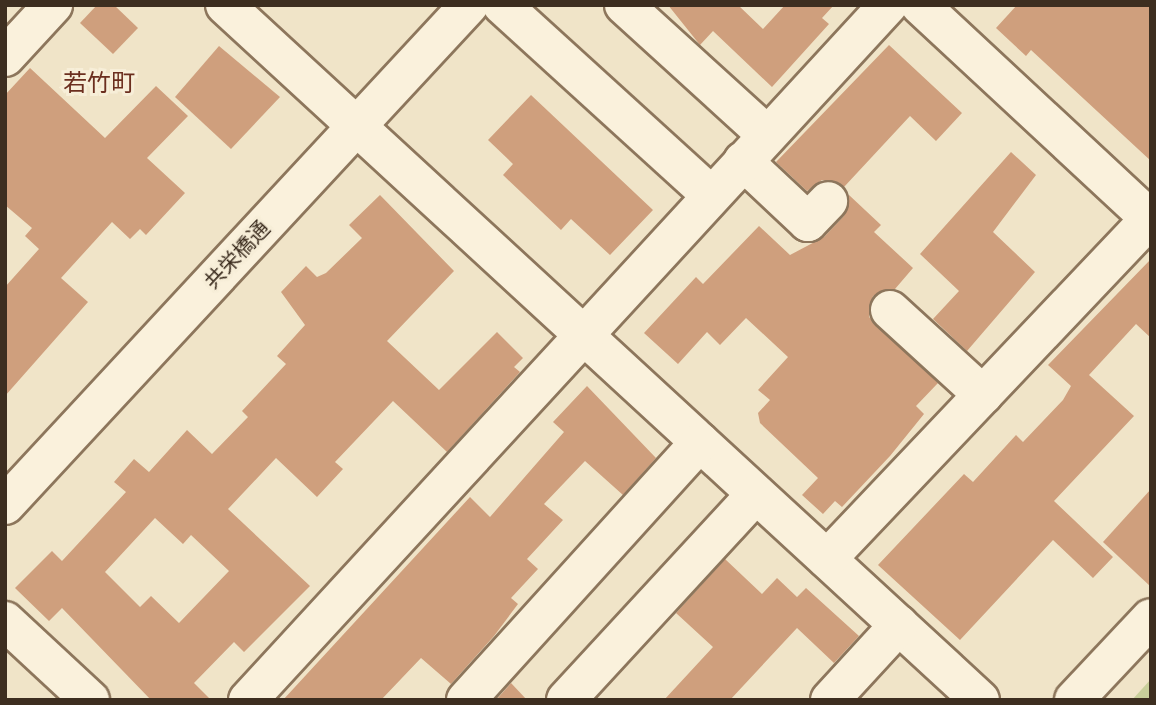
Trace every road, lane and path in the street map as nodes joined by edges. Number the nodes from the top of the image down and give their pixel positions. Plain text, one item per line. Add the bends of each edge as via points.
1 (53, 5) edge
2 (225, 5) edge
3 (469, 5) edge
4 (502, 5) edge
5 (624, 5) edge
6 (888, 5) edge
7 (920, 5) edge
8 (5, 57) edge
9 (357, 126) junction
10 (755, 148) junction
11 (711, 195) junction
12 (828, 201) dead end
13 (1150, 219) edge
14 (890, 310) dead end
15 (583, 334) junction
16 (983, 395) junction
17 (700, 442) junction
18 (756, 494) junction
19 (5, 505) edge
20 (827, 559) junction
21 (1151, 618) edge
22 (5, 621) edge
23 (899, 625) junction
24 (90, 700) edge
25 (248, 700) edge
26 (466, 700) edge
27 (566, 700) edge
28 (830, 700) edge
29 (980, 700) edge
30 (1074, 700) edge

1 - 8 street
2 - 9 street
3 - 9 street, 共栄橋通
4 - 11 street
5 - 10 street
6 - 10 street
7 - 13 street
9 - 15 street
9 - 19 street, 共栄橋通
10 - 11 street
10 - 12 street via 808,222
11 - 15 street
13 - 16 street
14 - 16 street
15 - 17 street
15 - 25 street
16 - 20 street
17 - 18 street
17 - 26 street
18 - 20 street
18 - 27 street
20 - 23 street
21 - 30 street
22 - 24 street
23 - 28 street
23 - 29 street

